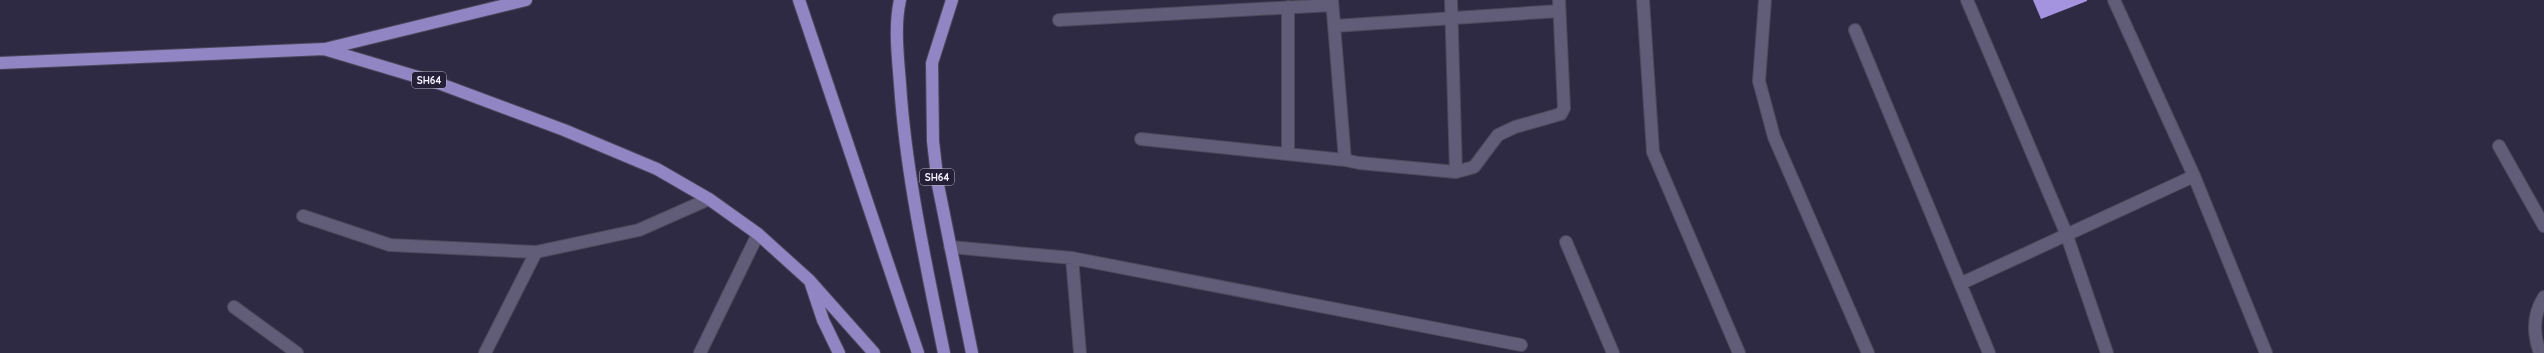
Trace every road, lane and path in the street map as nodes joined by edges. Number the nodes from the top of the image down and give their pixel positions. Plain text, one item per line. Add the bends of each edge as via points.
1 (526, 0) edge
2 (900, 0) edge
3 (952, 0) edge
4 (1451, 0) edge
5 (1643, 0) edge
6 (1765, 0) edge
7 (1967, 0) edge
8 (2114, 0) edge
9 (800, 2) edge
10 (1332, 2) edge
11 (1559, 6) edge
12 (1288, 7) junction
13 (1452, 18) junction
14 (1059, 20) dead end
15 (1334, 26) junction
16 (1855, 30) dead end
17 (324, 49) junction
18 (0, 63) edge
19 (1140, 139) dead end
20 (2499, 146) dead end
21 (1288, 154) junction
22 (1346, 160) junction
23 (1456, 172) junction
24 (2194, 176) junction
25 (710, 199) junction
26 (303, 216) dead end
27 (2544, 226) edge
28 (2066, 233) junction
29 (758, 234) junction
30 (1566, 242) dead end
31 (950, 247) junction
32 (536, 252) junction
33 (1072, 258) junction
34 (809, 280) junction
35 (1962, 282) junction
36 (2544, 297) edge
37 (234, 307) dead end
38 (1522, 345) dead end
39 (297, 353) edge
40 (485, 353) edge
41 (700, 353) edge
42 (840, 353) edge
43 (874, 353) edge
44 (918, 353) edge
45 (944, 353) edge
46 (972, 353) edge
47 (1080, 353) edge
48 (1613, 353) edge
49 (1739, 353) edge
50 (1868, 353) edge
51 (1989, 353) edge
52 (2106, 353) edge
53 (2266, 353) edge
54 (2540, 353) edge

1 - 17 main road
2 - 45 main road, SH64 via 897,47 901,105 914,200
3 - 31 main road, SH64 via 932,63 933,141 938,185
4 - 13 street
5 - 49 street via 1653,152
6 - 50 street via 1759,81 1774,137
7 - 28 street
8 - 24 street
9 - 44 main road
10 - 12 street
10 - 15 street
11 - 13 street
11 - 23 street via 1564,108 1561,114 1515,127 1498,135 1474,167
12 - 14 street
12 - 21 street
13 - 15 street
13 - 23 street
15 - 22 street
16 - 35 street
17 - 18 main road, SH64
17 - 25 main road, SH64 via 438,83 564,130 658,169
19 - 21 street
20 - 27 street
21 - 22 street
22 - 23 street
24 - 28 street
24 - 53 street
25 - 29 main road, SH64
25 - 32 street via 639,230
26 - 32 street via 390,245
28 - 35 street
28 - 52 street
29 - 34 main road, SH64
29 - 41 street
30 - 48 street
31 - 33 street
31 - 46 main road, SH64
32 - 40 street
33 - 38 street
33 - 47 street
34 - 42 main road, SH64 via 822,320
34 - 43 main road, SH64
35 - 51 street
36 - 54 street via 2537,307 2534,322
37 - 39 street

